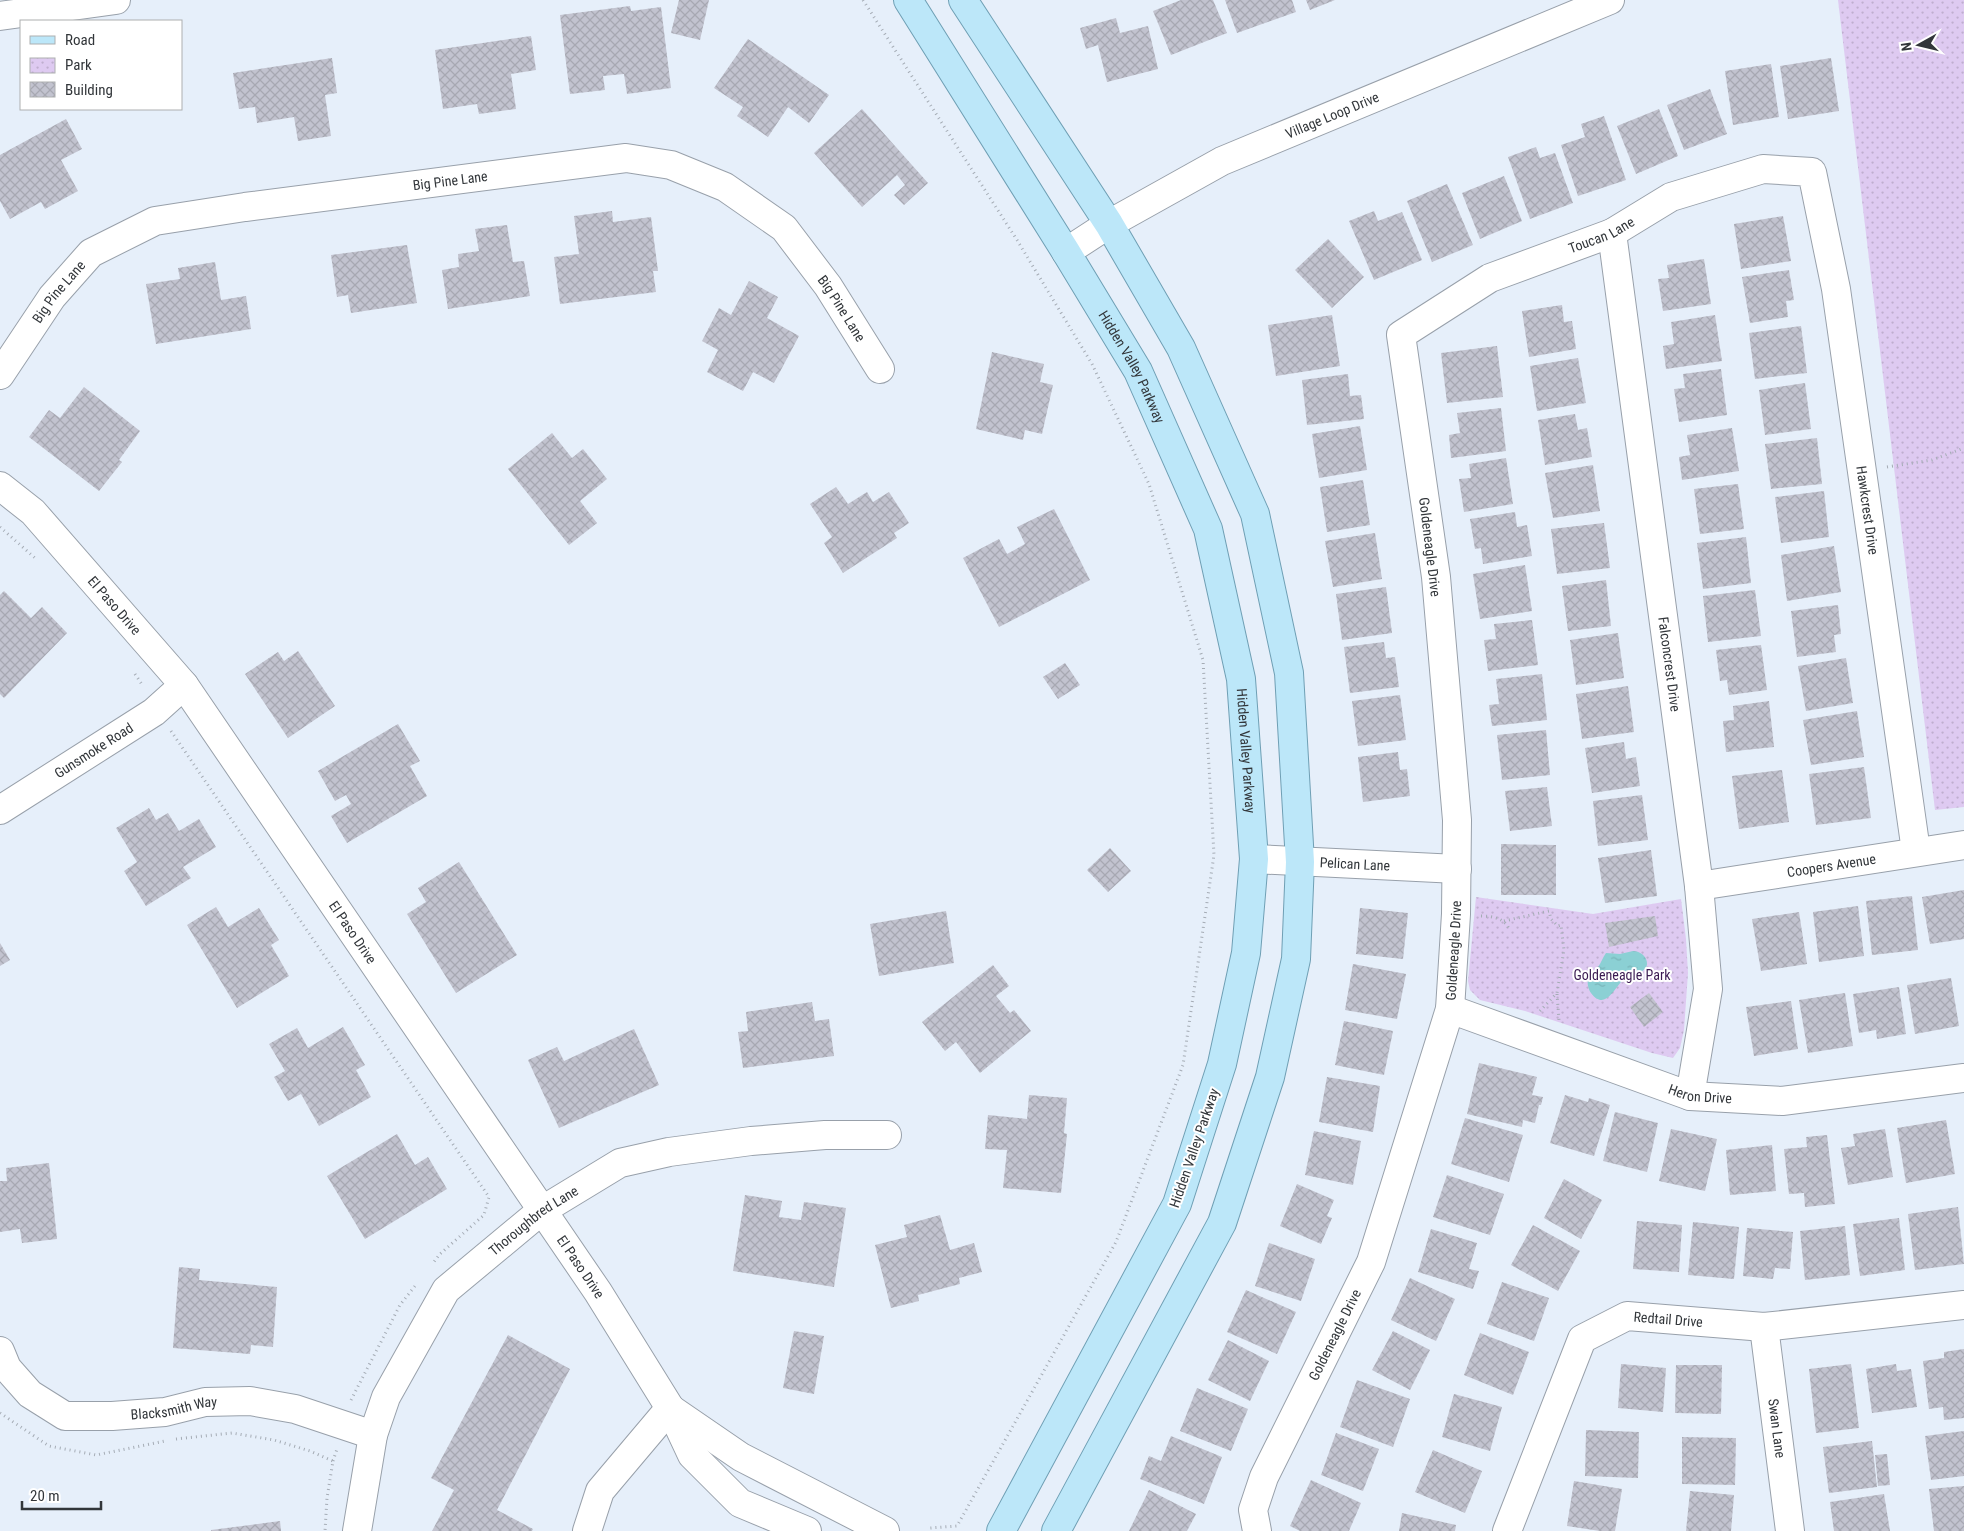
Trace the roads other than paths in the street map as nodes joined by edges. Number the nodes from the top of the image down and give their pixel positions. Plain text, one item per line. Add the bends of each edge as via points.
1 (116, 0) edge
2 (908, 0) edge
3 (963, 0) edge
4 (1610, 0) edge
5 (0, 16) edge
6 (1812, 172) joint
7 (1109, 224) junction
8 (1612, 233) junction
9 (1066, 252) junction
10 (1401, 335) joint
11 (880, 369) dead end
12 (0, 375) edge
13 (0, 486) edge
14 (184, 685) junction
15 (0, 810) edge
16 (1964, 845) edge
17 (1916, 851) junction
18 (1254, 859) junction
19 (1300, 862) junction
20 (1457, 870) junction
21 (1700, 886) junction
22 (1450, 1009) junction
23 (1964, 1078) edge
24 (1690, 1096) junction
25 (888, 1135) dead end
26 (541, 1211) junction
27 (1964, 1305) edge
28 (1764, 1327) junction
29 (0, 1351) edge
30 (670, 1408) junction
31 (373, 1435) junction
32 (596, 1528) edge
33 (358, 1531) edge
34 (807, 1531) edge
35 (885, 1531) edge
36 (1001, 1531) edge
37 (1056, 1531) edge
38 (1257, 1531) edge
39 (1507, 1531) edge
40 (1790, 1531) edge

1 - 5 street
2 - 9 main road, Hidden Valley Parkway
3 - 7 main road
4 - 7 street, Village Loop Drive via 1222,161
6 - 8 street, Toucan Lane via 1763,169 1671,197
6 - 17 street, Hawkcrest Drive via 1836,289
7 - 9 street, Village Loop Drive
7 - 19 main road via 1181,348 1255,514 1290,673
8 - 10 street, Toucan Lane via 1490,278
8 - 21 street, Falconcrest Drive
9 - 18 main road, Hidden Valley Parkway via 1138,371 1208,529 1241,679
10 - 20 street, Goldeneagle Drive via 1436,577 1457,820
11 - 12 street, Big Pine Lane via 828,286 784,228 724,187 671,165 626,158 155,221 91,253 52,297
13 - 14 street, El Paso Drive via 33,512
14 - 15 street, Gunsmoke Road via 157,709
14 - 26 street, El Paso Drive
16 - 17 street, Coopers Avenue
17 - 21 street, Coopers Avenue
18 - 19 street, Pelican Lane
18 - 36 main road, Hidden Valley Parkway via 1246,953 1222,1064 1177,1204
19 - 20 street, Pelican Lane
19 - 37 main road via 1296,959 1270,1077 1222,1223
20 - 22 street, Goldeneagle Drive
21 - 24 street, Falconcrest Drive via 1708,988
22 - 24 street, Heron Drive
22 - 38 street, Goldeneagle Drive via 1371,1262 1264,1476 1253,1510
23 - 24 street, Heron Drive via 1782,1101
25 - 26 street, Thoroughbred Lane via 824,1134 669,1152 620,1163
26 - 30 street, El Paso Drive via 598,1292
26 - 31 street, Thoroughbred Lane via 446,1290 386,1397
27 - 28 street, Redtail Drive
28 - 39 street, Redtail Drive via 1627,1316 1582,1339
28 - 40 street, Swan Lane
29 - 31 street, Blacksmith Way via 7,1368 30,1394 65,1416 165,1412 205,1402 250,1401 295,1409
30 - 32 street via 600,1491
30 - 34 street, El Paso Drive via 692,1455 740,1502
30 - 35 street, El Paso Drive via 741,1457
31 - 33 street, Thoroughbred Lane

